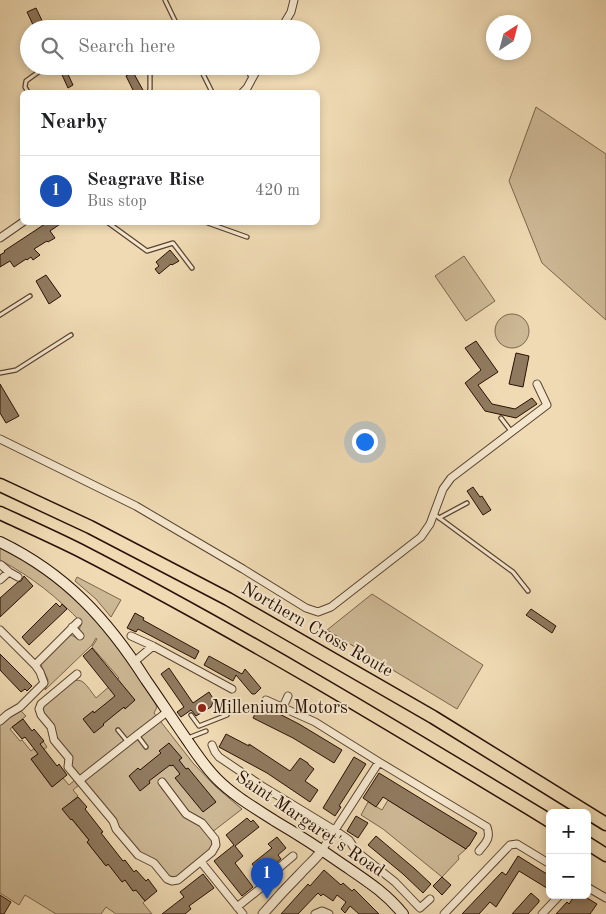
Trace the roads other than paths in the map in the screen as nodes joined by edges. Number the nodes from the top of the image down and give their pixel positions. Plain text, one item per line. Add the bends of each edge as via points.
1 (165, 0) edge
2 (294, 0) edge
3 (175, 20) edge
4 (286, 20) edge
5 (34, 75) edge
6 (150, 75) edge
7 (204, 75) edge
8 (250, 75) edge
9 (254, 75) edge
10 (252, 79) junction
11 (27, 90) edge
12 (150, 90) edge
13 (211, 90) edge
14 (245, 90) edge
15 (20, 224) edge
16 (111, 225) edge
17 (214, 225) edge
18 (0, 238) edge
19 (247, 238) dead end
20 (192, 268) dead end
21 (30, 296) dead end
22 (0, 315) edge
23 (71, 334) dead end
24 (0, 373) edge
25 (538, 384) dead end
26 (501, 418) dead end
27 (512, 432) junction
28 (0, 439) edge
29 (0, 485) edge
30 (467, 503) dead end
31 (0, 513) edge
32 (436, 516) junction
33 (0, 542) edge
34 (1, 565) dead end
35 (9, 572) junction
36 (18, 577) dead end
37 (0, 580) edge
38 (528, 591) dead end
39 (78, 622) dead end
40 (72, 627) junction
41 (1, 632) edge
42 (16, 634) dead end
43 (80, 636) dead end
44 (131, 636) dead end
45 (9, 640) junction
46 (154, 646) junction
47 (134, 662) junction
48 (35, 665) junction
49 (77, 674) dead end
50 (232, 689) dead end
51 (288, 696) dead end
52 (266, 700) dead end
53 (283, 707) junction
54 (167, 712) junction
55 (191, 715) dead end
56 (227, 716) dead end
57 (0, 721) edge
58 (199, 726) junction
59 (118, 730) dead end
60 (206, 731) dead end
61 (197, 734) junction
62 (137, 735) junction
63 (186, 739) junction
64 (128, 742) junction
65 (212, 745) dead end
66 (146, 747) dead end
67 (379, 762) junction
68 (80, 780) junction
69 (162, 782) dead end
70 (546, 819) edge
71 (606, 824) edge
72 (336, 831) junction
73 (591, 846) edge
74 (322, 850) junction
75 (478, 851) dead end
76 (606, 855) edge
77 (293, 856) dead end
78 (201, 862) junction
79 (546, 862) edge
80 (591, 889) edge
81 (606, 898) edge
82 (430, 899) dead end
83 (556, 899) edge
84 (237, 907) junction
85 (243, 914) edge
86 (263, 914) edge
87 (315, 914) edge
88 (329, 914) edge
89 (403, 914) edge
90 (444, 914) edge
91 (542, 914) edge

1 - 3 lane
2 - 4 street
5 - 11 lane via 26,81
6 - 12 lane
7 - 13 lane
8 - 10 lane
9 - 10 street
10 - 14 street
15 - 18 street
16 - 20 lane via 147,251 173,243
17 - 19 lane
21 - 22 lane
23 - 24 lane via 16,370
25 - 27 street via 547,405
26 - 27 lane
27 - 32 street via 451,478 443,489
28 - 32 street via 136,506 306,608 318,612 331,607 421,538
29 - 71 highway, Northern Cross Route via 90,527 228,599 433,716
30 - 32 lane
31 - 70 highway via 77,549 212,621
32 - 38 lane via 513,572
33 - 47 main road, Saint Margaret's Road via 23,552 74,590 104,621
34 - 35 street
35 - 36 street
35 - 37 street
39 - 40 street
40 - 43 street
40 - 48 street
41 - 45 street
42 - 45 street
44 - 46 street
45 - 48 street
46 - 47 street
46 - 50 street
47 - 54 main road, Saint Margaret's Road
48 - 57 street via 44,683
49 - 68 street via 39,709 51,727 54,740 69,758 68,767
51 - 53 street
52 - 53 street
53 - 67 street via 315,722
54 - 62 street
54 - 63 main road, Saint Margaret's Road
55 - 58 lane
56 - 58 lane
58 - 61 lane
59 - 64 lane
60 - 61 lane
61 - 63 lane
62 - 64 street
62 - 66 lane
63 - 74 main road, Saint Margaret's Road via 216,778 232,792
64 - 68 street
65 - 72 street via 219,757
67 - 72 street
67 - 75 street via 487,827 487,841
68 - 78 street via 138,855 154,863 166,879 178,880
69 - 78 street via 186,814 202,823 215,839 212,852
72 - 74 street
72 - 82 street via 420,908
73 - 76 highway
74 - 86 street
74 - 89 main road, Saint Margaret's Road via 375,886
77 - 84 street
78 - 84 street
79 - 90 street via 517,844 510,845
80 - 81 street
83 - 91 street
84 - 85 street
87 - 88 street via 322,911

